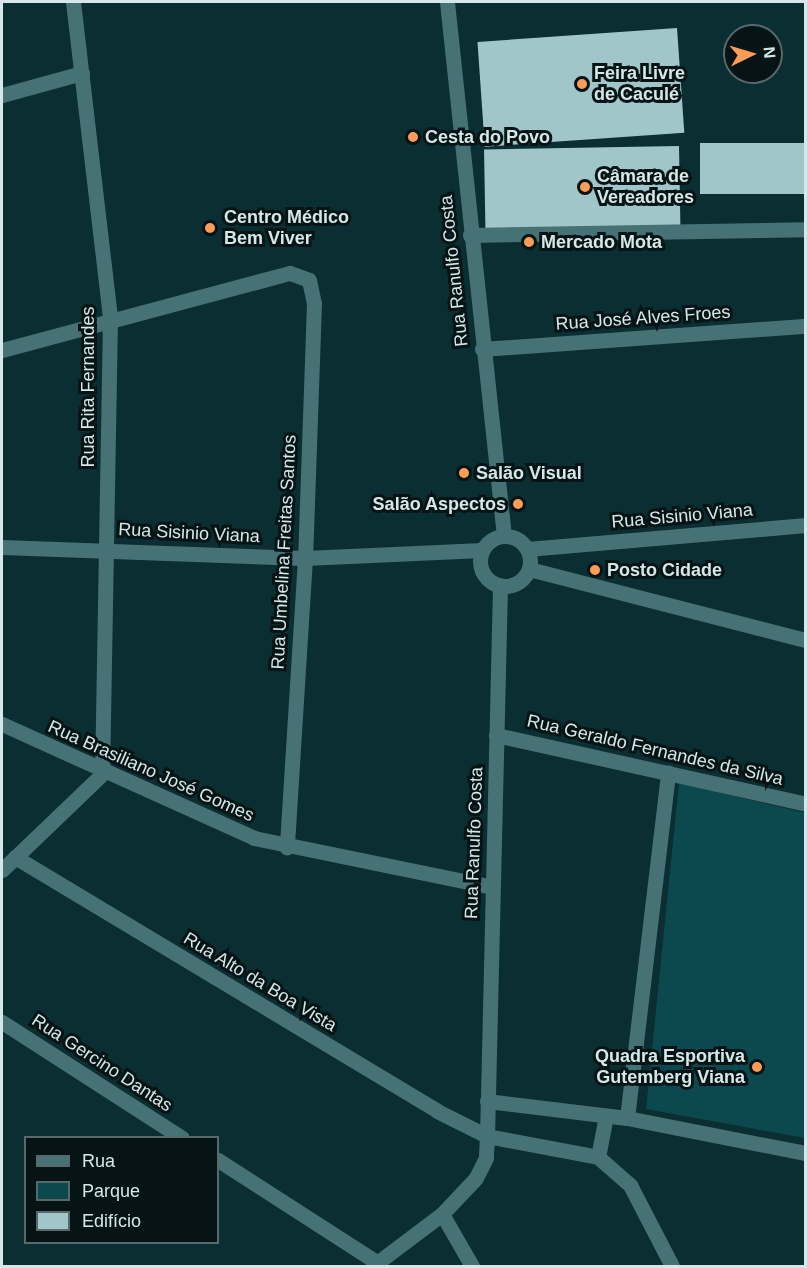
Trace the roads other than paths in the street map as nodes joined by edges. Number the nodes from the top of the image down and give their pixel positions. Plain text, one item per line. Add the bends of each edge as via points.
1 (73, 2) edge
2 (447, 2) edge
3 (82, 73) junction
4 (2, 95) edge
5 (806, 229) edge
6 (470, 235) junction
7 (110, 318) junction
8 (806, 326) edge
9 (482, 349) junction
10 (2, 350) edge
11 (806, 525) edge
12 (504, 536) junction
13 (2, 547) edge
14 (107, 549) junction
15 (526, 549) junction
16 (482, 550) junction
17 (305, 558) junction
18 (529, 569) junction
19 (500, 586) junction
20 (806, 640) edge
21 (2, 724) edge
22 (496, 735) junction
23 (668, 772) junction
24 (102, 774) junction
25 (806, 804) edge
26 (287, 847) junction
27 (15, 857) junction
28 (2, 870) edge
29 (492, 886) junction
30 (2, 1022) edge
31 (487, 1101) junction
32 (606, 1116) junction
33 (627, 1118) junction
34 (180, 1136) edge
35 (487, 1136) junction
36 (806, 1153) edge
37 (598, 1157) junction
38 (219, 1161) edge
39 (441, 1214) junction
40 (375, 1264) edge
41 (472, 1266) edge
42 (672, 1266) edge

1 - 3 street, Rua Rita Fernandes
2 - 6 street, Rua Ranulfo Costa
3 - 4 street
3 - 7 street, Rua Rita Fernandes
5 - 6 street
6 - 9 street, Rua Ranulfo Costa
7 - 10 street
7 - 14 street, Rua Rita Fernandes
7 - 17 street, Rua Umbelina Freitas Santos via 290,273 309,280 314,303
8 - 9 street, Rua José Alves Froes
9 - 12 street, Rua Ranulfo Costa
11 - 15 street, Rua Sisinio Viana
12 - 15 street
12 - 16 street
13 - 14 street, Rua Sisinio Viana
14 - 17 street, Rua Sisinio Viana
14 - 24 street, Rua Rita Fernandes
15 - 18 street
16 - 17 street, Rua Sisinio Viana
16 - 19 street via 483,573
17 - 26 street, Rua Umbelina Freitas Santos
18 - 19 street via 520,581
18 - 20 street
19 - 22 street, Rua Ranulfo Costa
21 - 24 street, Rua Brasiliano José Gomes
22 - 23 street, Rua Geraldo Fernandes da Silva
22 - 29 street, Rua Ranulfo Costa
23 - 25 street, Rua Geraldo Fernandes da Silva
23 - 33 street
24 - 26 street, Rua Brasiliano José Gomes via 228,830
24 - 27 street
26 - 29 street, Rua Brasiliano José Gomes
27 - 28 street
27 - 35 street, Rua Alto da Boa Vista via 437,1111
29 - 31 street, Rua Ranulfo Costa
30 - 34 street, Rua Gercino Dantas
31 - 32 street
31 - 35 street, Rua Ranulfo Costa
32 - 33 street
32 - 37 street
33 - 36 street
35 - 37 street, Rua Alto da Boa Vista
35 - 39 street, Rua Ranulfo Costa via 482,1169
37 - 42 street via 630,1185
38 - 40 street
39 - 40 street, Rua Ranulfo Costa
39 - 41 street

